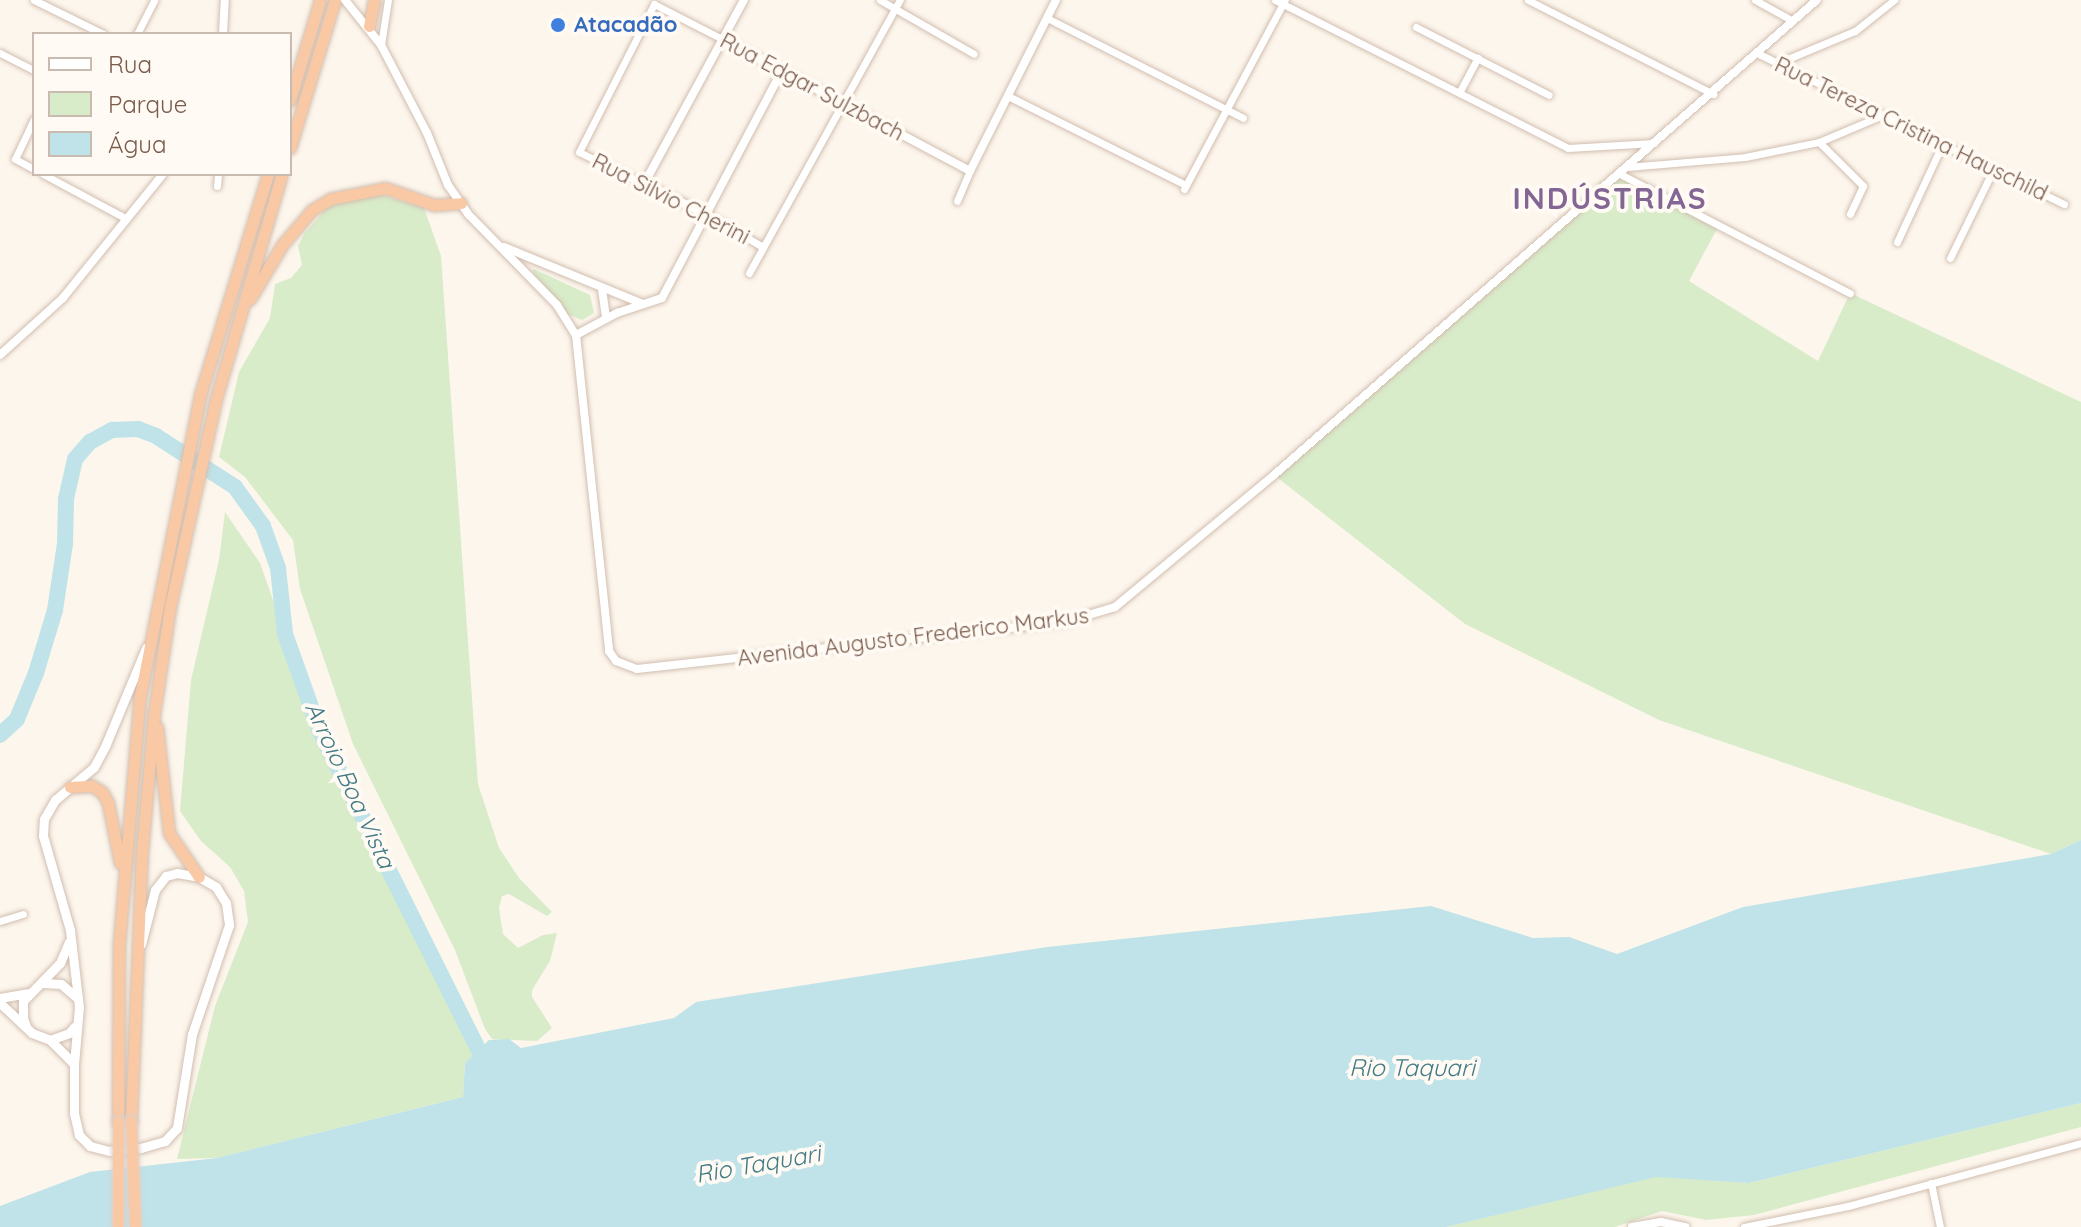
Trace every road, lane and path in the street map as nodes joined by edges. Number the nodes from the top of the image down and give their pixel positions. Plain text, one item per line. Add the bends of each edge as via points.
1 (34, 0) edge
2 (154, 0) edge
3 (225, 0) edge
4 (320, 0) edge
5 (335, 0) edge
6 (345, 0) edge
7 (374, 0) edge
8 (388, 0) edge
9 (744, 0) edge
10 (880, 0) edge
11 (1056, 0) edge
12 (1528, 0) edge
13 (1755, 0) edge
14 (1817, 0) edge
15 (1894, 0) edge
16 (1281, 1) edge
17 (898, 4) edge
18 (1047, 18) junction
19 (1793, 21) junction
20 (81, 23) junction
21 (369, 26) junction
22 (1416, 27) dead end
23 (76, 32) edge
24 (99, 32) edge
25 (138, 32) edge
26 (223, 32) edge
27 (722, 39) junction
28 (381, 45) junction
29 (0, 53) edge
30 (974, 54) dead end
31 (1759, 54) junction
32 (1478, 58) junction
33 (1778, 63) junction
34 (32, 69) edge
35 (782, 70) junction
36 (292, 93) edge
37 (1459, 93) junction
38 (1713, 94) junction
39 (1549, 95) dead end
40 (1008, 96) junction
41 (844, 104) junction
42 (1226, 108) junction
43 (1883, 115) junction
44 (1243, 118) dead end
45 (32, 123) edge
46 (292, 141) edge
47 (1819, 142) junction
48 (1654, 143) junction
49 (1943, 143) junction
50 (579, 152) joint
51 (32, 168) edge
52 (1994, 168) junction
53 (970, 171) junction
54 (1623, 171) junction
55 (47, 176) edge
56 (161, 176) edge
57 (218, 176) edge
58 (267, 176) edge
59 (281, 176) edge
60 (644, 184) junction
61 (217, 186) dead end
62 (957, 201) dead end
63 (461, 203) junction
64 (2064, 204) dead end
65 (706, 214) junction
66 (1850, 214) dead end
67 (127, 219) junction
68 (1897, 242) dead end
69 (499, 245) junction
70 (763, 247) junction
71 (1950, 258) dead end
72 (749, 273) dead end
73 (602, 289) junction
74 (1850, 293) dead end
75 (643, 305) junction
76 (240, 317) junction
77 (606, 318) junction
78 (576, 335) junction
79 (0, 355) edge
80 (151, 634) junction
81 (154, 714) junction
82 (70, 787) junction
83 (199, 877) junction
84 (123, 881) junction
85 (23, 914) dead end
86 (0, 921) edge
87 (70, 930) junction
88 (136, 959) junction
89 (43, 983) junction
90 (28, 993) junction
91 (76, 997) junction
92 (0, 1000) edge
93 (26, 1026) junction
94 (75, 1026) junction
95 (50, 1040) junction
96 (74, 1064) junction
97 (2081, 1143) edge
98 (1931, 1183) junction
99 (118, 1227) edge
100 (135, 1227) edge
101 (1632, 1227) edge
102 (1687, 1227) edge
103 (1748, 1227) edge
104 (1940, 1227) edge

1 - 20 street
2 - 25 street
3 - 26 street
4 - 36 highway
5 - 46 highway
6 - 21 street, Avenida Augusto Frederico Markus
7 - 21 highway
8 - 28 street
9 - 27 street
10 - 17 street
11 - 18 street
12 - 38 street
13 - 19 street
14 - 19 street, Avenida Augusto Frederico Markus
15 - 33 street via 1855,31
16 - 37 street
16 - 42 street
17 - 30 street
17 - 41 street
18 - 40 street
18 - 42 street
19 - 31 street, Avenida Augusto Frederico Markus
20 - 23 street
20 - 24 street
21 - 28 street, Avenida Augusto Frederico Markus
22 - 32 street
27 - 35 street, Rua Edgar Sulzbach
27 - 50 street, Rua Edgar Sulzbach via 654,4
27 - 60 street
28 - 63 street, Avenida Augusto Frederico Markus
29 - 34 street
31 - 33 street, Rua Tereza Cristina Hauschild
31 - 38 street, Avenida Augusto Frederico Markus
32 - 37 street
32 - 39 street
33 - 43 street, Rua Tereza Cristina Hauschild
35 - 41 street, Rua Edgar Sulzbach
35 - 65 street
37 - 48 street via 1568,148
38 - 48 street, Avenida Augusto Frederico Markus
40 - 42 street via 1185,187
40 - 53 street
41 - 53 street, Rua Edgar Sulzbach
41 - 70 street
42 - 44 street
43 - 47 street
43 - 49 street, Rua Tereza Cristina Hauschild
45 - 51 street via 15,159
47 - 54 street via 1745,157
47 - 66 street via 1863,186
48 - 54 street, Avenida Augusto Frederico Markus
49 - 52 street, Rua Tereza Cristina Hauschild
49 - 68 street
50 - 60 street, Rua Silvio Cherini
52 - 64 street, Rua Tereza Cristina Hauschild
52 - 71 street
53 - 62 street
54 - 74 street
54 - 78 street, Avenida Augusto Frederico Markus via 1145,586 1108,611 1065,622 637,669 616,661 609,651 604,615
55 - 67 street
56 - 67 street
57 - 61 street
58 - 80 highway via 200,395
59 - 76 highway
60 - 65 street, Rua Silvio Cherini
63 - 69 street, Avenida Augusto Frederico Markus
63 - 76 highway via 434,205 385,188 330,199 312,210 282,245
65 - 70 street, Rua Silvio Cherini
65 - 75 street via 662,298
67 - 79 street via 63,298
69 - 73 street
69 - 78 street, Avenida Augusto Frederico Markus via 557,305
70 - 72 street
73 - 75 street
73 - 77 street
75 - 77 street
76 - 81 highway via 182,548
77 - 78 street
80 - 82 main road via 94,767
80 - 84 highway
81 - 83 highway via 169,833
81 - 88 highway
82 - 84 highway via 92,786 102,792
82 - 87 main road via 50,810 43,836
83 - 88 main road via 177,873 160,883
83 - 96 main road via 216,887 226,903 229,925 192,1034 177,1128 165,1141 141,1148 109,1151 90,1146 79,1135 74,1113
84 - 99 highway, bridge
85 - 86 street
87 - 89 main road via 68,950
87 - 91 main road
88 - 100 highway, bridge via 131,1121
89 - 90 main road
89 - 91 main road via 61,984
90 - 92 main road
90 - 93 main road via 22,1009
91 - 94 main road
92 - 93 main road
93 - 95 main road
94 - 95 main road
94 - 96 main road
95 - 96 main road
97 - 98 street
98 - 103 street
98 - 104 street
101 - 102 street via 1661,1222

